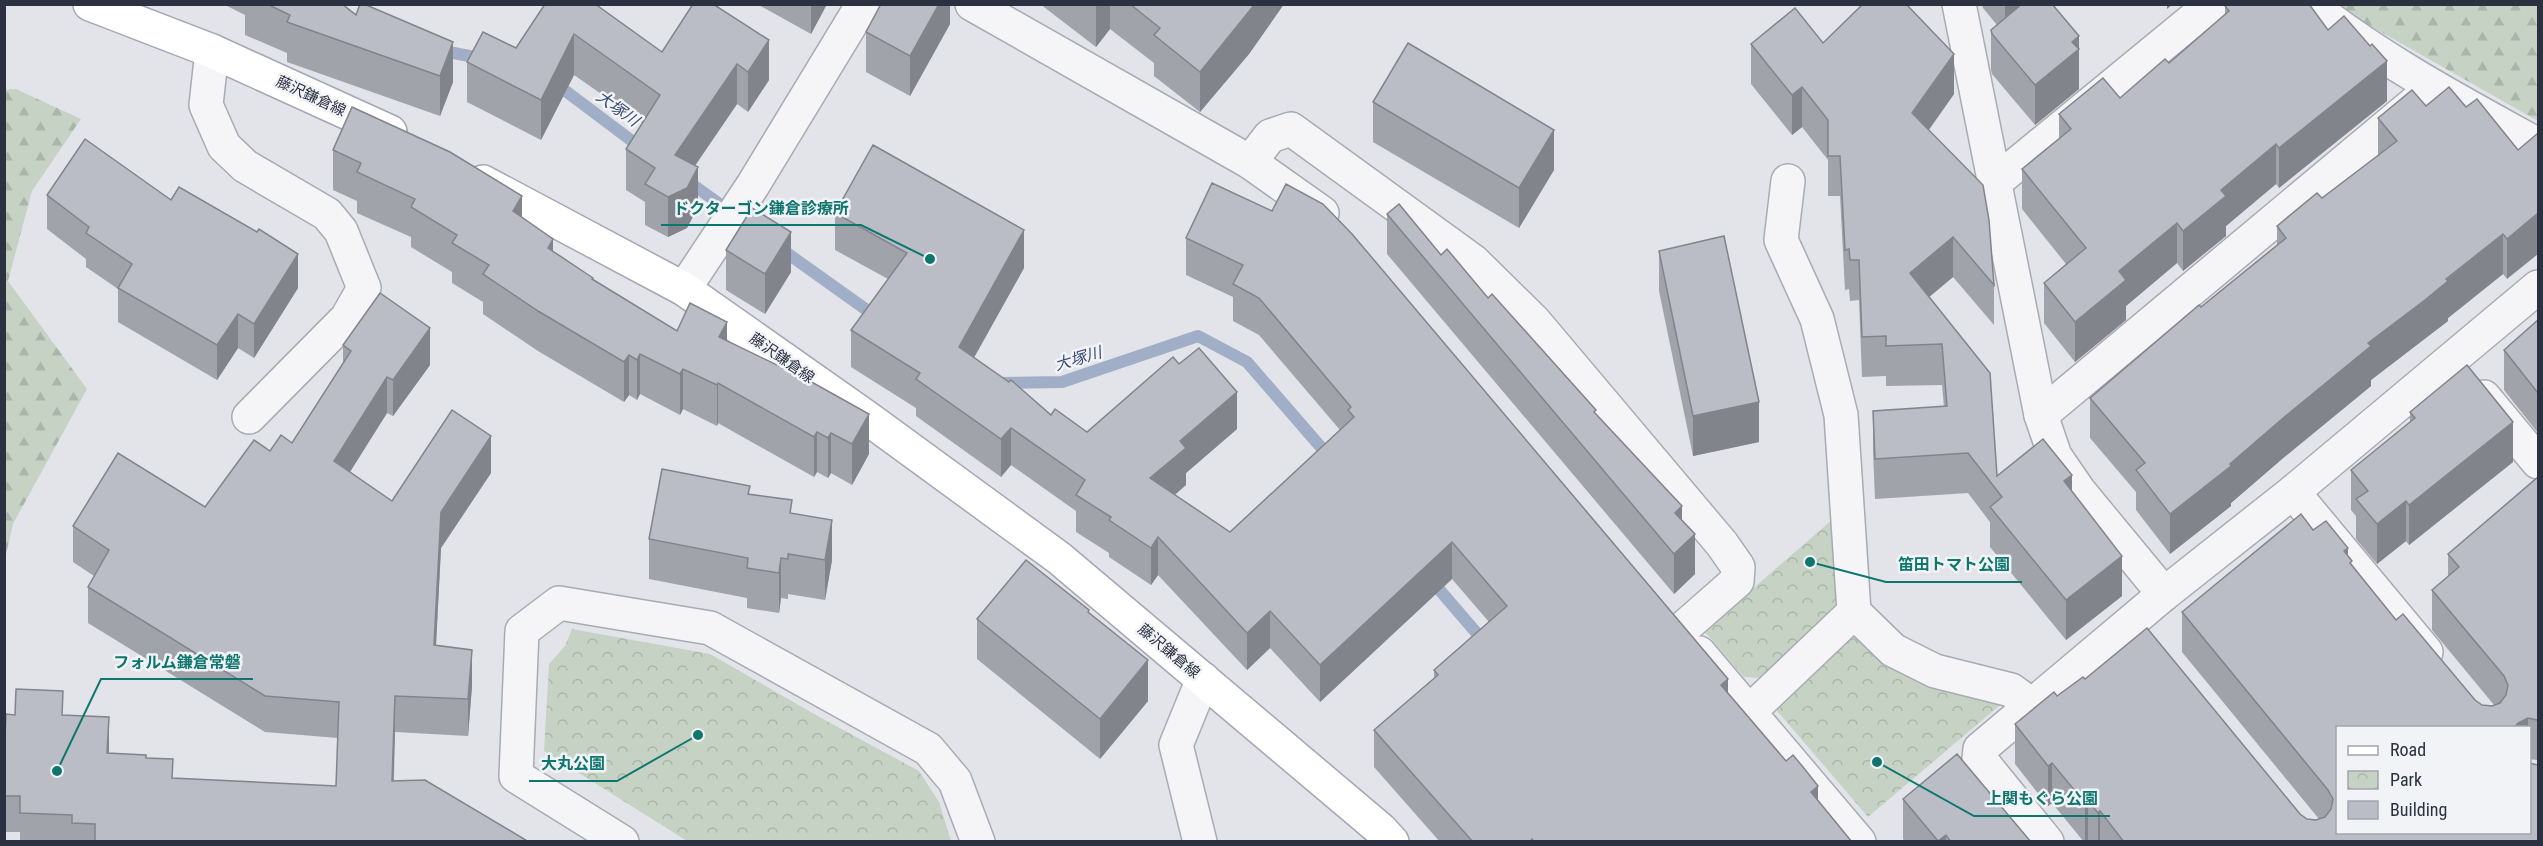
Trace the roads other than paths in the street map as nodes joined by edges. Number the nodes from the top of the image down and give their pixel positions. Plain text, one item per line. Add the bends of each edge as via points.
1 (90, 4) edge
2 (863, 4) edge
3 (972, 4) edge
4 (1959, 4) edge
5 (2212, 4) edge
6 (2310, 4) edge
7 (212, 51) junction
8 (2434, 87) junction
9 (2538, 145) edge
10 (421, 149) edge
11 (1250, 162) junction
12 (453, 165) edge
13 (1788, 181) dead end
14 (1994, 183) junction
15 (1342, 234) edge
16 (2538, 287) edge
17 (684, 288) junction
18 (2453, 358) junction
19 (2041, 415) junction
20 (249, 417) dead end
21 (2538, 462) edge
22 (2293, 492) junction
23 (2164, 594) junction
24 (1657, 604) edge
25 (1854, 612) junction
26 (1680, 631) junction
27 (2444, 673) edge
28 (1203, 679) junction
29 (2032, 705) junction
30 (1749, 712) junction
31 (622, 842) edge
32 (978, 842) edge
33 (1200, 842) edge
34 (1392, 842) edge
35 (1859, 842) edge
36 (2046, 842) edge

1 - 7 main road, 藤沢鎌倉線
2 - 17 street via 753,185
3 - 11 street
4 - 14 street
5 - 14 street
6 - 8 street
7 - 10 main road, 藤沢鎌倉線
7 - 20 street via 206,105 224,146 245,166 327,214 341,231 364,288 346,318
8 - 9 street
8 - 19 street
11 - 15 street via 1318,209
11 - 26 street via 1270,136 1291,129 1473,261 1534,321 1738,567 1737,581
12 - 17 main road, 藤沢鎌倉線
13 - 25 street via 1781,240 1817,319 1841,415
14 - 19 street
16 - 18 street
17 - 28 main road, 藤沢鎌倉線 via 1059,558
18 - 21 street
18 - 22 street
19 - 23 street via 2055,456
22 - 23 street
22 - 27 street
23 - 29 street via 2140,631
24 - 26 street
25 - 29 street via 1893,650 1935,672 2011,690
25 - 30 street
26 - 30 street
28 - 33 street via 1176,745
28 - 34 main road, 藤沢鎌倉線
29 - 36 street via 1980,749 1979,758
30 - 35 street
31 - 32 street via 516,776 522,631 559,603 710,628 928,748 955,781

